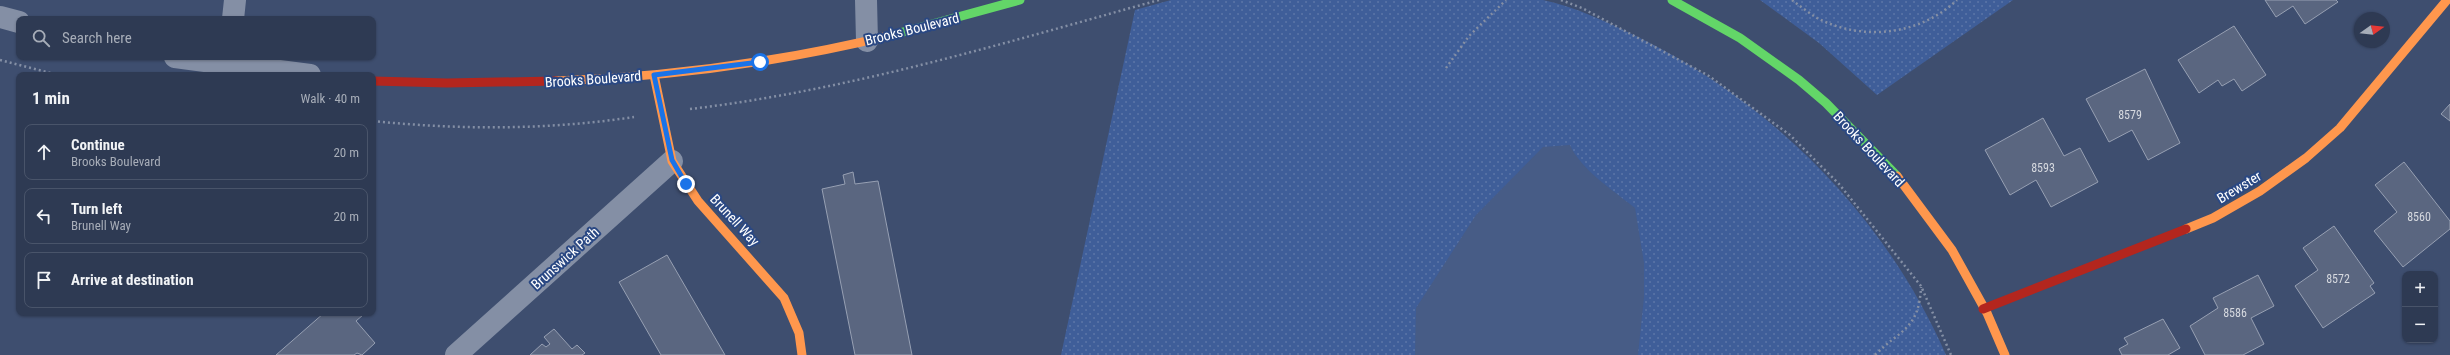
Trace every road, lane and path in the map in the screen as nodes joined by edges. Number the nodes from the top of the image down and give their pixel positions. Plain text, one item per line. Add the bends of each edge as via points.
1 (235, 0) edge
2 (866, 0) edge
3 (1020, 0) edge
4 (1506, 0) edge
5 (1561, 0) edge
6 (1672, 0) edge
7 (1792, 0) edge
8 (1957, 0) edge
9 (2448, 0) edge
10 (233, 16) edge
11 (0, 17) edge
12 (16, 21) edge
13 (867, 41) junction
14 (0, 60) edge
15 (216, 60) edge
16 (230, 61) edge
17 (1446, 68) dead end
18 (46, 72) edge
19 (293, 72) edge
20 (654, 75) junction
21 (376, 81) edge
22 (672, 160) junction
23 (1922, 286) junction
24 (1983, 309) junction
25 (456, 355) edge
26 (802, 355) edge
27 (1875, 355) edge
28 (1951, 355) edge
29 (2005, 355) edge

1 - 10 street
2 - 13 street
3 - 13 street, Brooks Boulevard
4 - 17 path via 1469,36
5 - 23 path via 1582,8 1709,76 1790,135 1839,184
6 - 24 street, Brooks Boulevard via 1740,38 1799,80 1853,130 1894,172 1952,250
7 - 8 path via 1818,18 1858,31 1873,32 1917,26 1947,10
9 - 24 street, Brewster via 2340,128 2306,158 2260,191 2213,218
11 - 12 street
13 - 20 street, Brooks Boulevard via 760,62
14 - 18 path
15 - 16 street
16 - 19 street
20 - 21 street, Brooks Boulevard via 518,84
20 - 22 street, Brunell Way
22 - 25 street, Brunswick Path
22 - 26 street, Brunell Way via 698,201 784,298 799,332
23 - 27 path via 1920,302 1913,320
23 - 28 path
24 - 29 street, Brooks Boulevard

